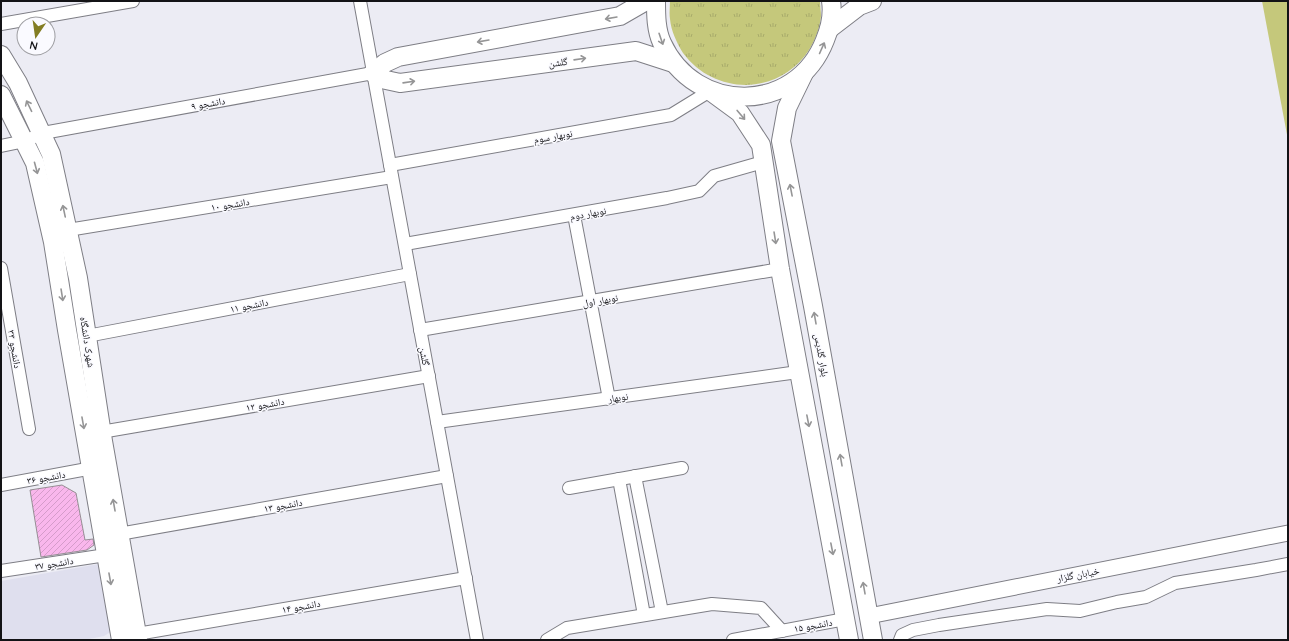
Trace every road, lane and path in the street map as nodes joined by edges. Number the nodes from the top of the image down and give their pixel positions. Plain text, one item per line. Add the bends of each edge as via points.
1 (133, 1) edge
2 (360, 1) edge
3 (656, 1) edge
4 (831, 1) edge
5 (872, 1) edge
6 (638, 3) edge
7 (1, 24) edge
8 (830, 28) junction
9 (1, 55) edge
10 (673, 62) junction
11 (373, 72) junction
12 (804, 73) junction
13 (710, 91) junction
14 (1, 95) edge
15 (42, 133) junction
16 (25, 141) junction
17 (1, 146) edge
18 (763, 162) junction
19 (391, 171) junction
20 (574, 215) junction
21 (68, 230) junction
22 (405, 244) junction
23 (1, 268) edge
24 (780, 269) junction
25 (410, 274) junction
26 (590, 301) junction
27 (420, 330) junction
28 (87, 336) junction
29 (798, 372) junction
30 (429, 376) junction
31 (828, 389) junction
32 (802, 392) junction
33 (609, 399) junction
34 (437, 422) junction
35 (29, 429) dead end
36 (101, 432) junction
37 (99, 467) junction
38 (682, 468) dead end
39 (447, 476) junction
40 (635, 476) junction
41 (619, 479) junction
42 (1, 485) edge
43 (569, 488) dead end
44 (1288, 532) edge
45 (119, 534) junction
46 (106, 555) junction
47 (1288, 564) edge
48 (1, 571) edge
49 (466, 578) junction
50 (662, 612) junction
51 (644, 615) junction
52 (868, 616) junction
53 (845, 619) junction
54 (782, 631) junction
55 (126, 639) edge
56 (477, 640) edge
57 (547, 640) edge
58 (733, 640) edge
59 (849, 640) edge
60 (873, 640) edge
61 (900, 640) edge

1 - 7 street
2 - 11 street, گلشن
3 -> 10 main road via 656,19 662,42
4 - 8 main road
5 - 8 main road via 859,6
6 -> 11 main road via 620,16 398,57 384,63
12 -> 8 main road via 820,52
15 -> 9 main road, شهرک دانشگاه
11 -> 10 main road, گلشن via 386,80 400,83 636,51
10 - 13 main road via 690,79
11 - 15 street, دانشجو ۹
11 - 19 street, گلشن
12 - 13 main road via 784,88 760,96 735,97
31 -> 12 main road, بلوار گلدیس via 781,141 786,108
13 -> 18 main road via 740,113 761,145
13 - 19 street, نوبهار سوم via 671,115
14 - 16 main road, شهرک دانشگاه
15 - 16 street, دانشجو ۹
21 -> 15 main road, شهرک دانشگاه via 51,154
16 - 17 street, دانشجو ۹
16 -> 37 main road, شهرک دانشگاه via 35,163 53,242 68,337
18 - 20 street, نوبهار دوم via 714,176 699,191
18 -> 24 main road
19 - 21 street, دانشجو ۱۰
19 - 22 street, گلشن
20 - 22 street, نوبهار دوم
20 - 26 street
21 - 28 main road, شهرک دانشگاه
22 - 25 street, گلشن
23 - 35 street, دانشجو ۳۳
24 - 26 street, نوبهار اول
24 - 29 main road
25 - 27 street, گلشن
25 - 28 street, دانشجو ۱۱
26 - 27 street, نوبهار اول
26 - 33 street
27 - 30 street, گلشن
28 - 36 main road, شهرک دانشگاه
29 - 32 main road
29 - 33 street, نوبهار
30 - 34 street, گلشن
30 - 36 street, دانشجو ۱۲
31 - 32 main road
52 -> 31 main road, بلوار گلدیس
32 -> 53 main road
33 - 34 street, نوبهار
34 - 39 street, گلشن
36 - 37 main road, شهرک دانشگاه
37 - 42 street, دانشجو ۳۶
45 -> 37 main road, شهرک دانشگاه
37 - 46 main road, شهرک دانشگاه
38 - 40 street
39 - 45 street, دانشجو ۱۳
39 - 49 street, گلشن
40 - 41 street
40 - 50 street
41 - 43 street
41 - 51 street
44 - 52 street, خیابان گلزار
45 - 55 main road, شهرک دانشگاه
46 - 48 street, دانشجو ۳۷
46 -> 55 main road, شهرک دانشگاه
47 - 61 street via 1175,584 1146,597 1080,611 1047,609 913,630 902,635
49 - 55 street, دانشجو ۱۴
49 - 56 street, گلشن
50 - 51 street
50 - 54 street via 712,604 761,608
51 - 57 street via 567,628
52 - 53 main road
52 - 60 main road, بلوار گلدیس
53 - 54 street, دانشجو ۱۵
53 - 59 main road
54 - 58 street, دانشجو ۱۵

